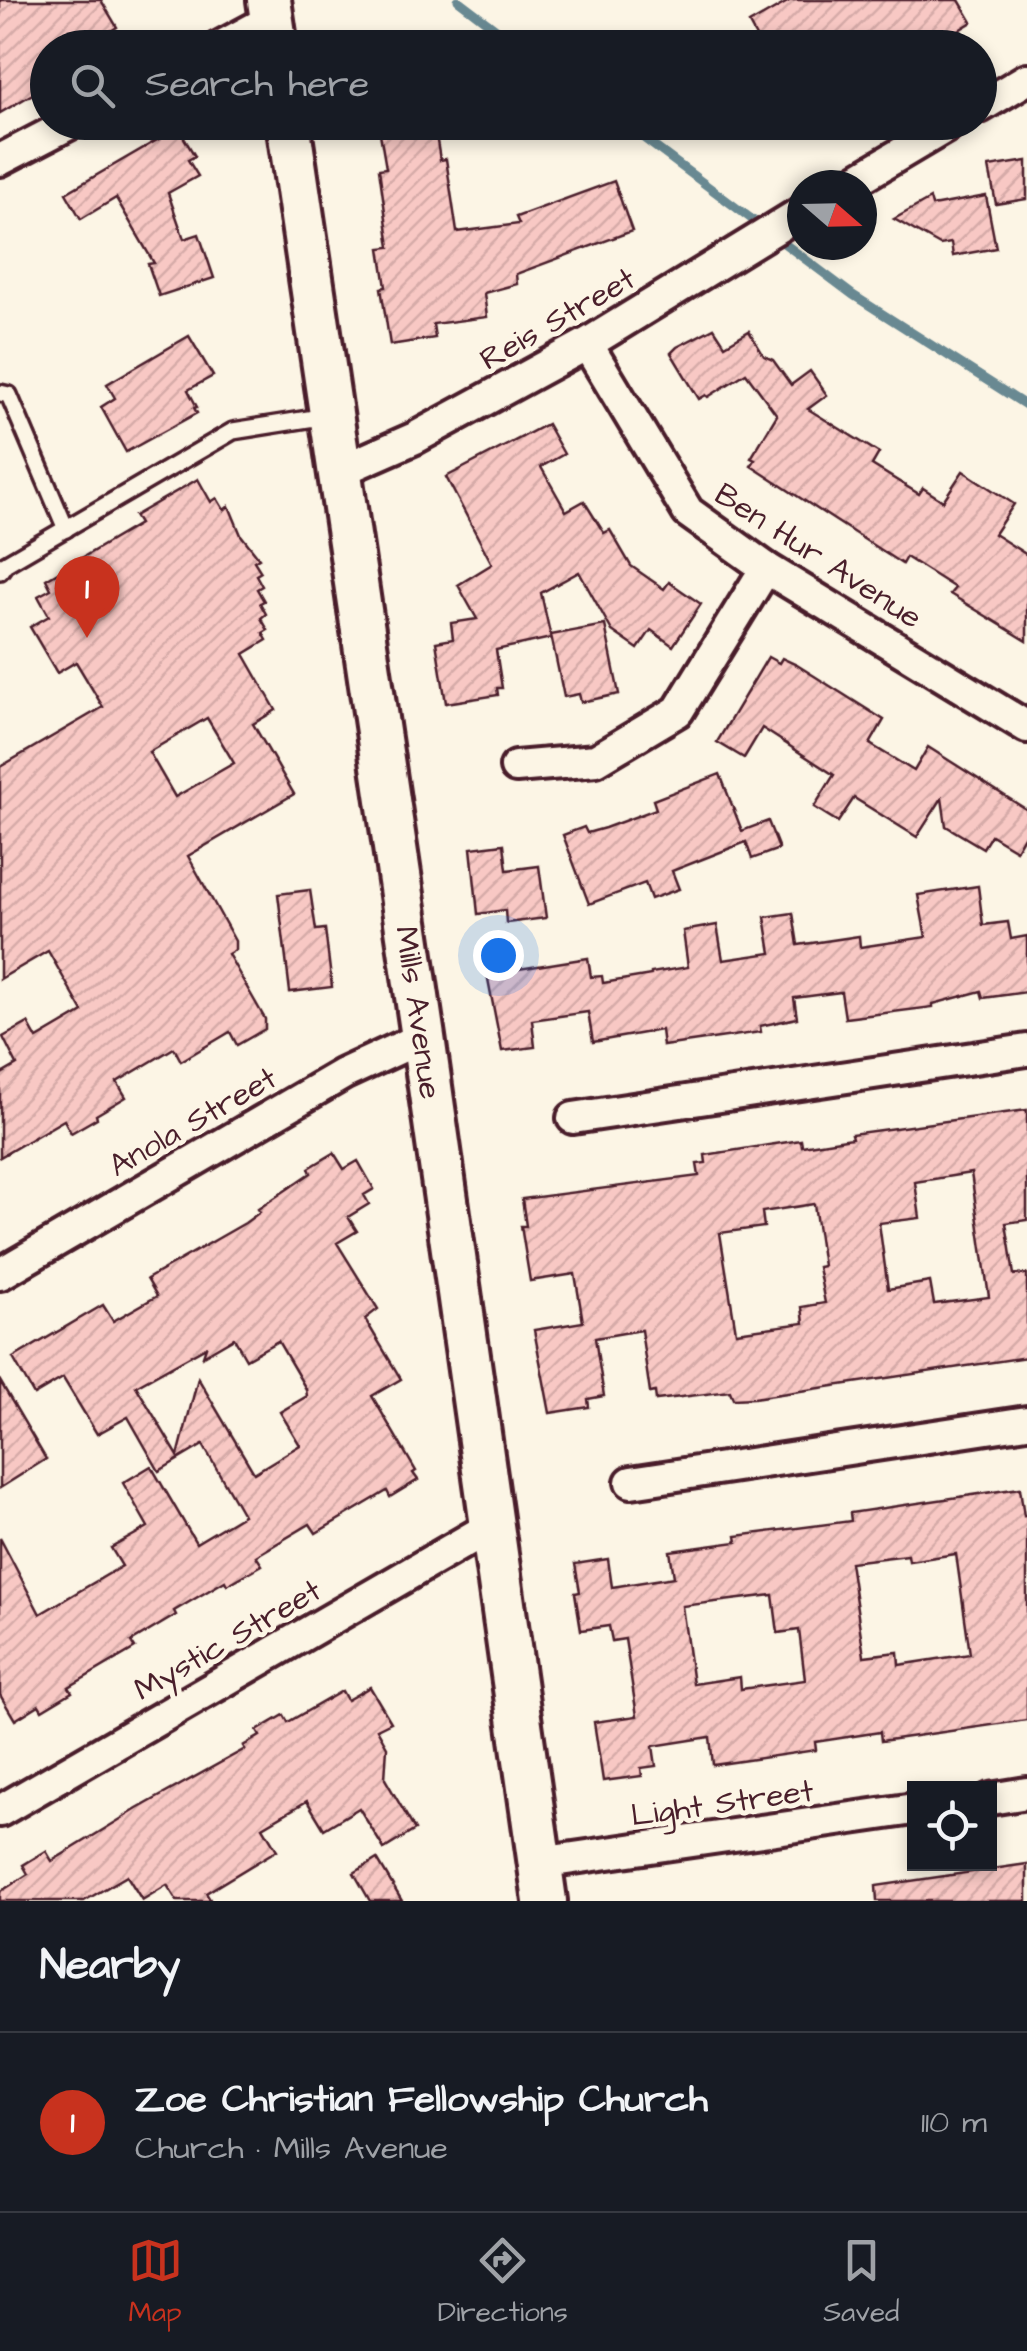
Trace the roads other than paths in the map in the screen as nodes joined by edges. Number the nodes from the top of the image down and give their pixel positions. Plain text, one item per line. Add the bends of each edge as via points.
1 (1027, 79) edge
2 (997, 97) edge
3 (38, 140) edge
4 (291, 140) edge
5 (924, 140) edge
6 (0, 160) edge
7 (873, 170) edge
8 (787, 221) edge
9 (588, 344) junction
10 (0, 393) edge
11 (331, 415) junction
12 (340, 471) junction
13 (66, 529) junction
14 (766, 568) junction
15 (0, 571) edge
16 (1027, 727) edge
17 (516, 767) dead end
18 (423, 1037) junction
19 (1027, 1050) edge
20 (574, 1118) dead end
21 (0, 1274) edge
22 (1027, 1422) edge
23 (631, 1482) dead end
24 (490, 1527) junction
25 (1027, 1793) edge
26 (997, 1798) edge
27 (0, 1811) edge
28 (907, 1811) edge
29 (542, 1882) edge

1 - 2 street
3 - 6 street
4 - 11 main road, Mills Avenue
5 - 7 street
8 - 9 street, Reis Street
9 - 12 street, Reis Street
9 - 14 street, Ben Hur Avenue via 688,512
10 - 13 lane via 9,395
11 - 12 main road, Mills Avenue
11 - 13 lane via 233,431
12 - 18 main road, Mills Avenue
13 - 15 lane
14 - 16 street, Ben Hur Avenue
14 - 17 street via 678,711 596,760
18 - 21 street, Anola Street via 366,1060
18 - 24 main road, Mills Avenue
19 - 20 street
22 - 23 street
24 - 27 street, Mystic Street
24 - 29 main road, Mills Avenue
25 - 26 street
28 - 29 street, Light Street

